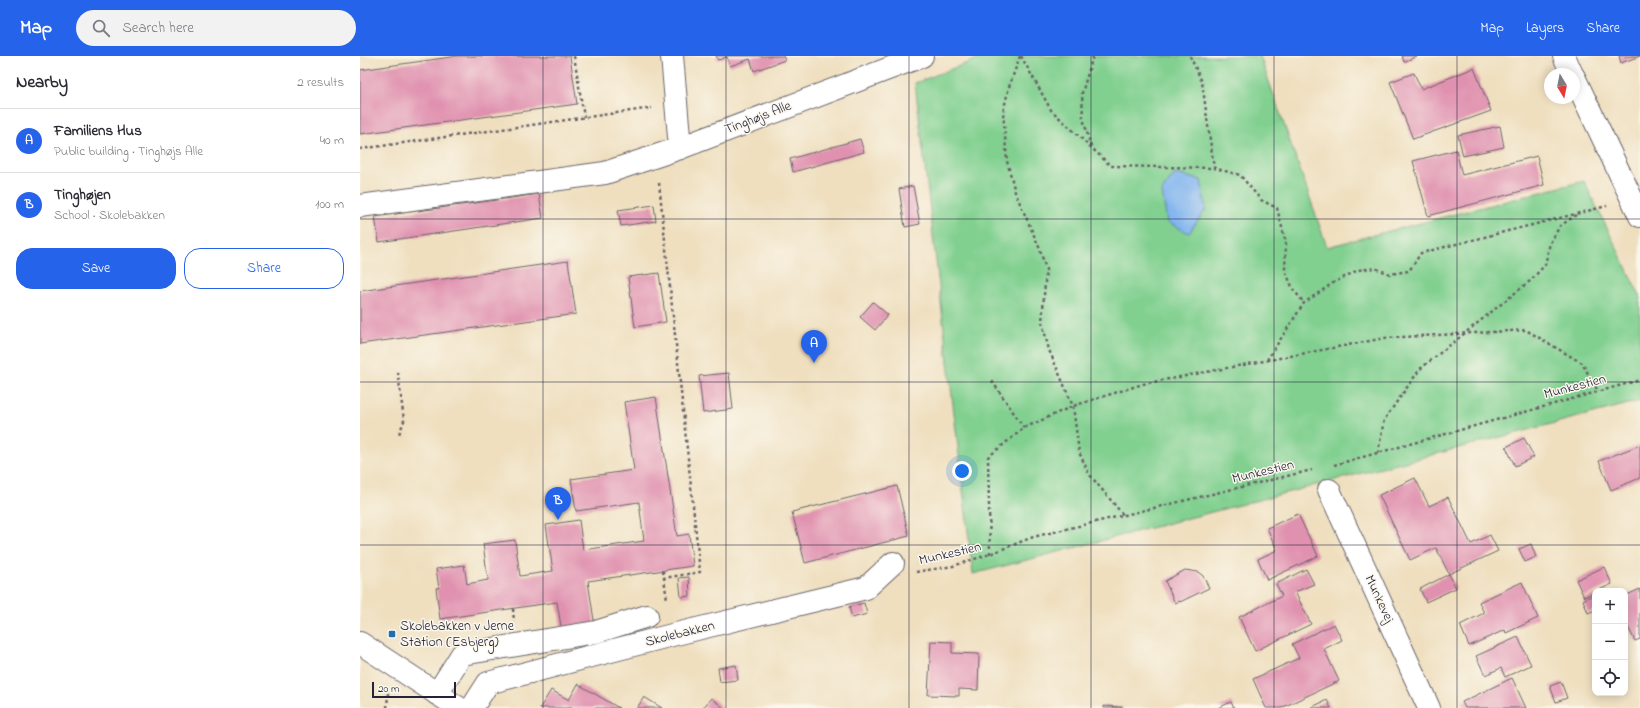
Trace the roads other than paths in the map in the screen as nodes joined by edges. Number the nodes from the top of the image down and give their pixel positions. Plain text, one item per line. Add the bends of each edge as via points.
1 (672, 56) edge
2 (922, 56) edge
3 (1564, 56) edge
4 (1569, 68) edge
5 (1580, 91) edge
6 (680, 148) junction
7 (360, 206) edge
8 (1636, 208) edge
9 (1329, 490) dead end
10 (893, 563) road end
11 (647, 616) dead end
12 (360, 643) edge
13 (437, 694) junction
14 (459, 708) edge
15 (472, 708) edge
16 (1429, 708) edge

1 - 6 street
2 - 6 street, Tinghøjs Alle
3 - 4 street
5 - 8 street
6 - 7 street, Tinghøjs Alle via 605,173
9 - 16 street, Munkevej
10 - 15 street, Skolebakken via 866,588 488,683
11 - 13 street via 596,632 462,654
12 - 13 street
13 - 14 street

